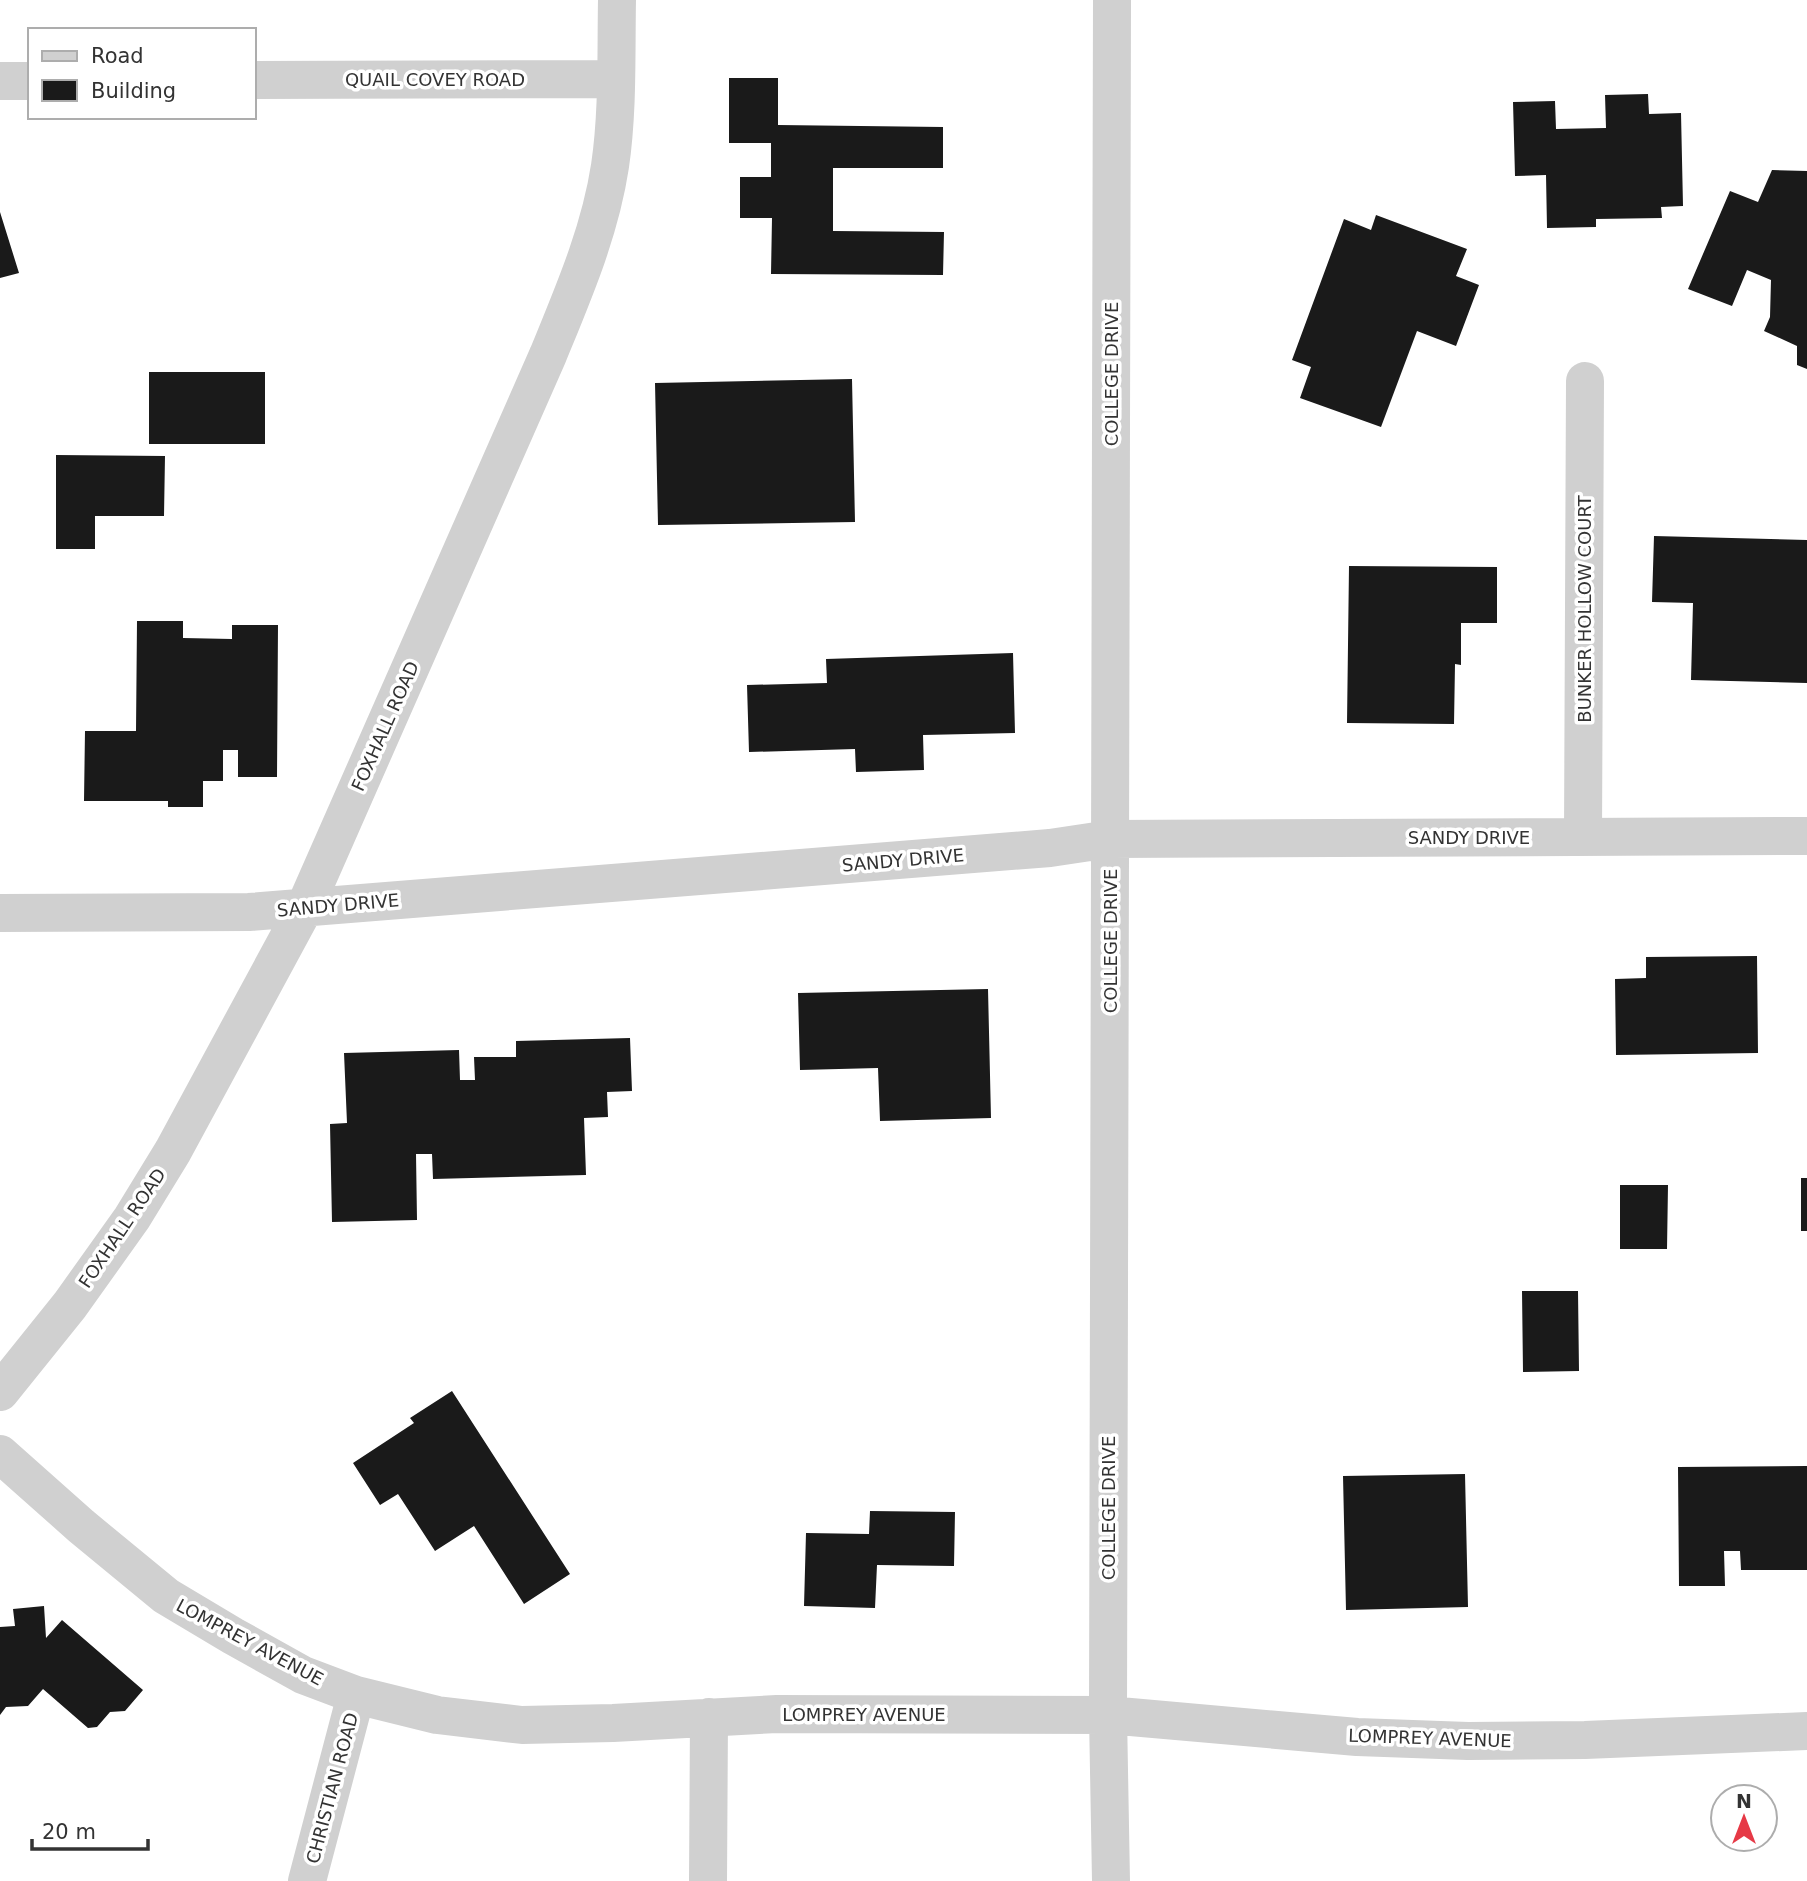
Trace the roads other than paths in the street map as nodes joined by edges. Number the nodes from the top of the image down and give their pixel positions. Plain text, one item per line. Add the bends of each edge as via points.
1 (617, 0) edge
2 (1112, 0) edge
3 (617, 79) junction
4 (256, 80) edge
5 (0, 81) edge
6 (28, 81) edge
7 (1585, 381) dead end
8 (1583, 836) junction
9 (1807, 836) edge
10 (1110, 839) junction
11 (305, 907) junction
12 (0, 913) edge
13 (0, 1392) edge
14 (0, 1454) edge
15 (356, 1695) junction
16 (1108, 1715) junction
17 (709, 1717) junction
18 (1807, 1731) edge
19 (307, 1881) edge
20 (708, 1881) edge
21 (1111, 1881) edge

1 - 3 street, FOXHALL ROAD
2 - 10 street, COLLEGE DRIVE
3 - 4 street, QUAIL COVEY ROAD
3 - 11 street, FOXHALL ROAD via 610,168 581,275
5 - 6 street
7 - 8 street, BUNKER HOLLOW COURT
8 - 9 street, SANDY DRIVE
8 - 10 street, SANDY DRIVE
10 - 11 street, SANDY DRIVE via 1050,848
10 - 16 street, COLLEGE DRIVE
11 - 12 street, SANDY DRIVE via 249,912
11 - 13 street, FOXHALL ROAD via 132,1218
14 - 15 street, LOMPREY AVENUE via 166,1596 303,1675
15 - 17 street, LOMPREY AVENUE via 437,1715 522,1725
15 - 19 street, CHRISTIAN ROAD
16 - 17 street, LOMPREY AVENUE
16 - 18 street, LOMPREY AVENUE via 1357,1737 1468,1741
16 - 21 street, COLLEGE DRIVE
17 - 20 street

